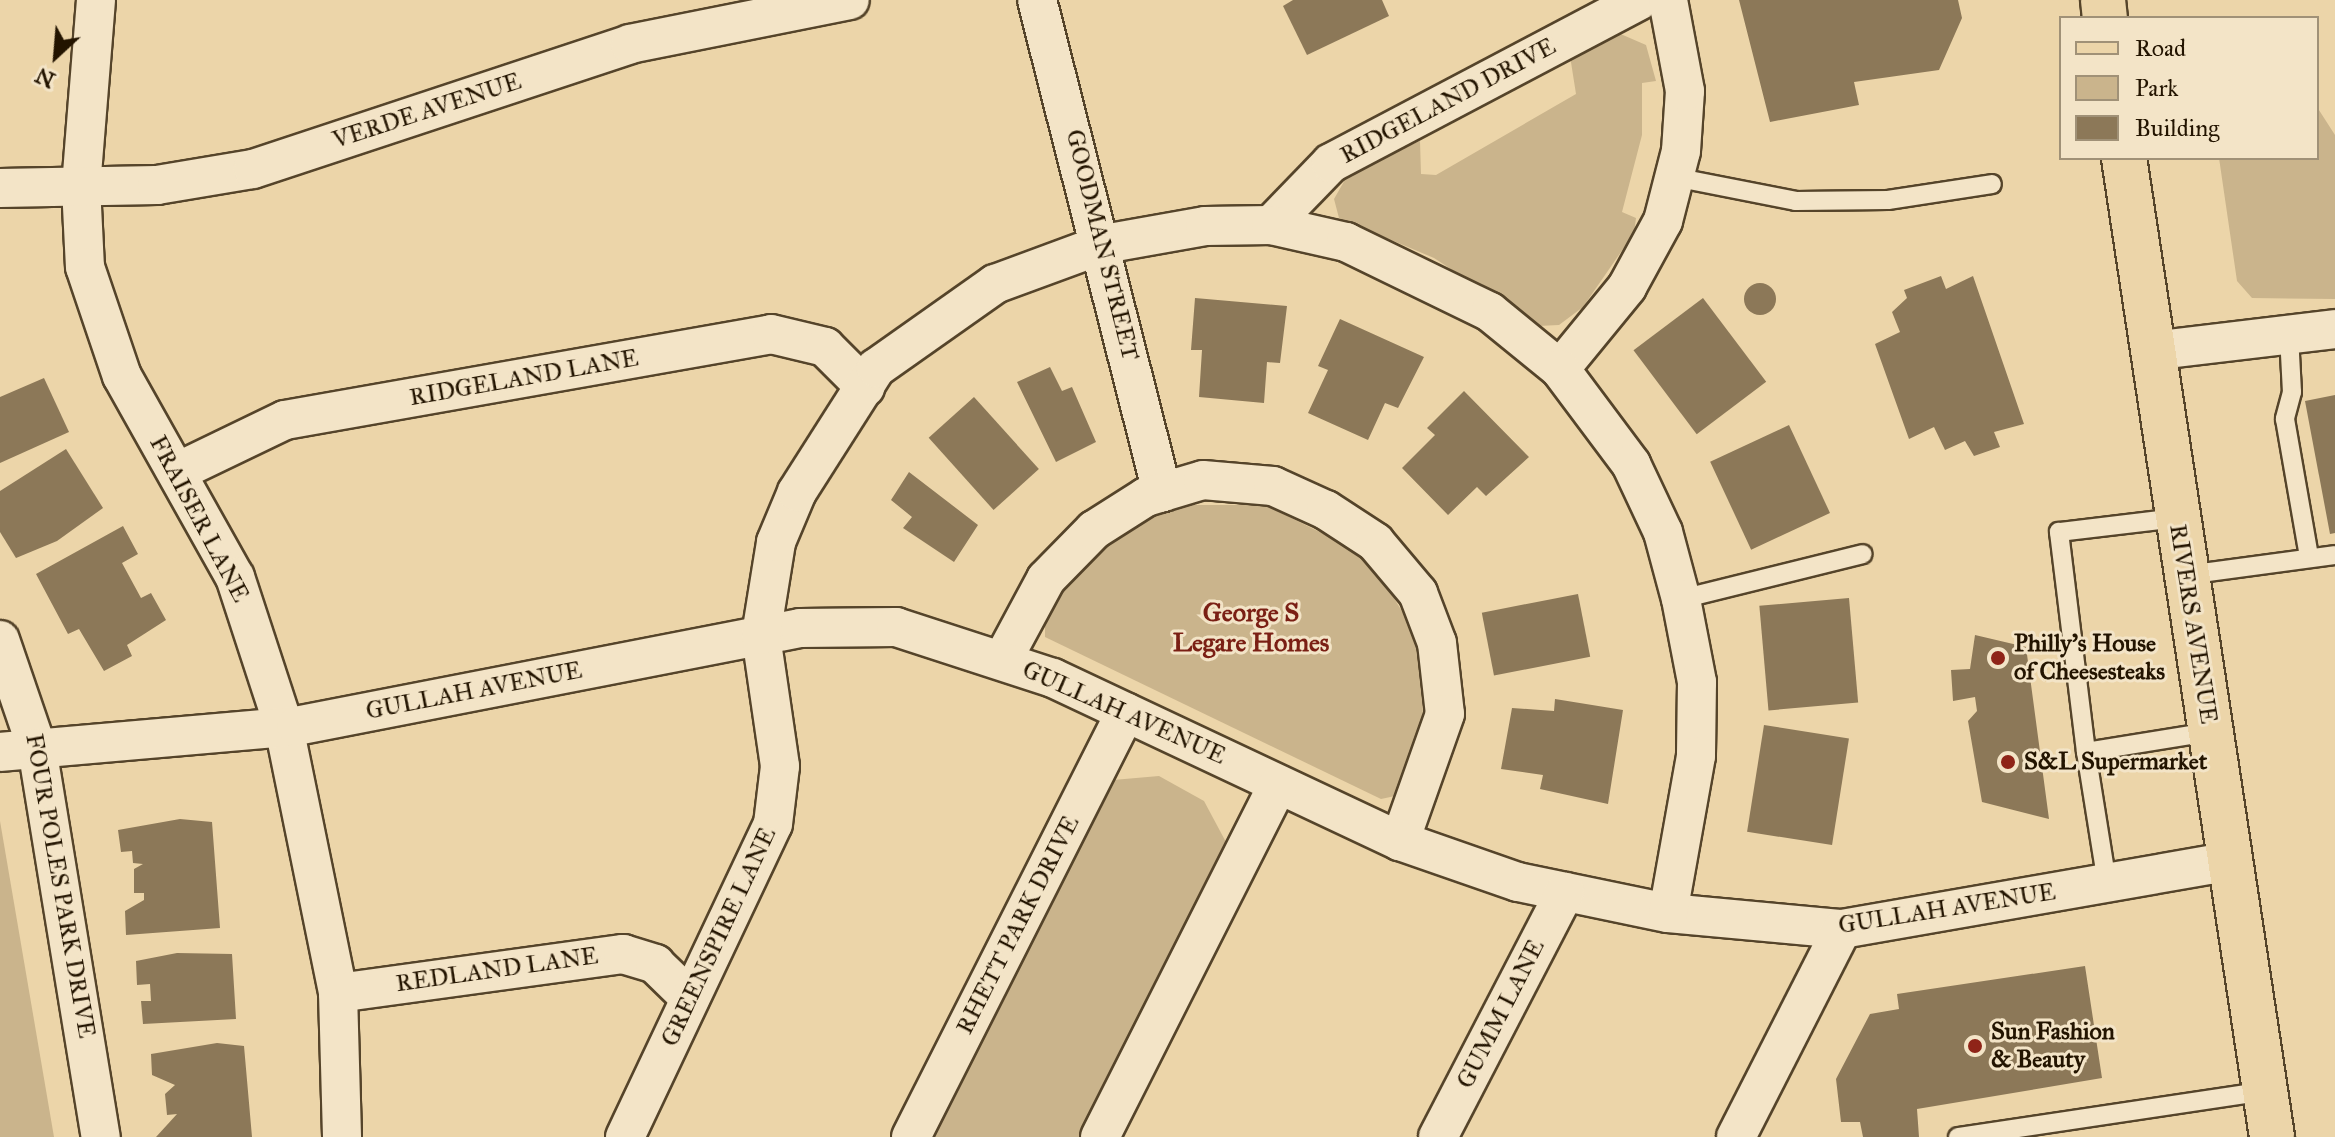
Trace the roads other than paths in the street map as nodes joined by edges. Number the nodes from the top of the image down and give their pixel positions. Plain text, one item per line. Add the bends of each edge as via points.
1 (96, 0) edge
2 (850, 0) edge
3 (1037, 0) edge
4 (1666, 2) edge
5 (2124, 160) edge
6 (1674, 177) junction
7 (1992, 184) dead end
8 (81, 186) junction
9 (0, 188) edge
10 (1271, 225) junction
11 (1104, 244) junction
12 (2335, 329) edge
13 (2289, 335) junction
14 (2151, 351) junction
15 (1560, 369) junction
16 (865, 387) junction
17 (177, 472) junction
18 (1162, 492) junction
19 (2176, 518) junction
20 (1863, 554) dead end
21 (2335, 555) edge
22 (2309, 557) junction
23 (2185, 575) junction
24 (1681, 599) junction
25 (761, 635) junction
26 (0, 640) edge
27 (1003, 659) junction
28 (1126, 712) junction
29 (284, 727) junction
30 (2210, 732) junction
31 (18, 750) edge
32 (2086, 752) junction
33 (1278, 784) junction
34 (1400, 841) junction
35 (2230, 861) junction
36 (2107, 883) junction
37 (1565, 892) junction
38 (1668, 913) junction
39 (1842, 929) junction
40 (338, 993) junction
41 (690, 998) junction
42 (2265, 1091) junction
43 (101, 1137) edge
44 (342, 1137) edge
45 (625, 1137) edge
46 (911, 1137) edge
47 (1100, 1137) edge
48 (1438, 1137) edge
49 (1736, 1137) edge
50 (1958, 1137) edge
51 (2272, 1137) edge

1 - 8 street, FRAISER LANE
2 - 8 street, VERDE AVENUE via 630,44 253,169 157,185
3 - 11 street, GOODMAN STREET
4 - 6 street via 1685,91
4 - 10 street, RIDGELAND DRIVE via 1331,163
5 - 14 main road, RIVERS AVENUE
6 - 7 lane via 1796,201 1888,200
6 - 15 street via 1663,221 1627,287
8 - 9 street, VERDE AVENUE
8 - 17 street, FRAISER LANE via 85,267 96,312 122,376
10 - 11 street, GREENSPIRE LANE via 1205,226
10 - 15 street, GREENSPIRE LANE via 1346,242 1414,269 1490,312
11 - 16 street, GREENSPIRE LANE via 995,284 876,368
11 - 18 street, GOODMAN STREET
12 - 13 street
13 - 14 street
13 - 22 lane via 2292,392 2285,419
14 - 19 main road, RIVERS AVENUE
15 - 24 street, GREENSPIRE LANE via 1631,464 1663,532
16 - 17 street, RIDGELAND LANE via 825,347 771,334 285,420
16 - 25 street, GREENSPIRE LANE via 797,492 776,542
17 - 29 street, FRAISER LANE via 235,577
18 - 27 street via 1094,530 1046,579
18 - 34 street via 1203,480 1273,486 1375,542 1418,593 1437,643 1445,714
19 - 23 main road, RIVERS AVENUE
19 - 32 lane via 2059,532
20 - 24 lane
21 - 22 lane
22 - 23 lane
23 - 30 main road, RIVERS AVENUE
24 - 38 street, GREENSPIRE LANE via 1697,682 1696,756
25 - 27 street, GULLAH AVENUE via 896,627
25 - 29 street, GULLAH AVENUE
25 - 41 street, GREENSPIRE LANE via 780,766 776,808
26 - 31 street, FOUR POLES PARK DRIVE
27 - 28 street, GULLAH AVENUE
28 - 33 street, GULLAH AVENUE
28 - 46 street, RHETT PARK DRIVE
29 - 31 street, GULLAH AVENUE
29 - 40 street, FRAISER LANE
30 - 32 lane
30 - 35 main road, RIVERS AVENUE
31 - 43 street, FOUR POLES PARK DRIVE
32 - 36 lane
33 - 34 street, GULLAH AVENUE
33 - 47 street
34 - 37 street, GULLAH AVENUE
35 - 36 street, GULLAH AVENUE
35 - 42 main road, RIVERS AVENUE
36 - 39 street, GULLAH AVENUE
37 - 38 street, GULLAH AVENUE
37 - 48 street, GUMM LANE
38 - 39 street, GULLAH AVENUE
39 - 49 street
40 - 41 street, REDLAND LANE via 623,954 655,964
40 - 44 street, FRAISER LANE
41 - 45 street, GREENSPIRE LANE
42 - 50 lane
42 - 51 main road, RIVERS AVENUE

